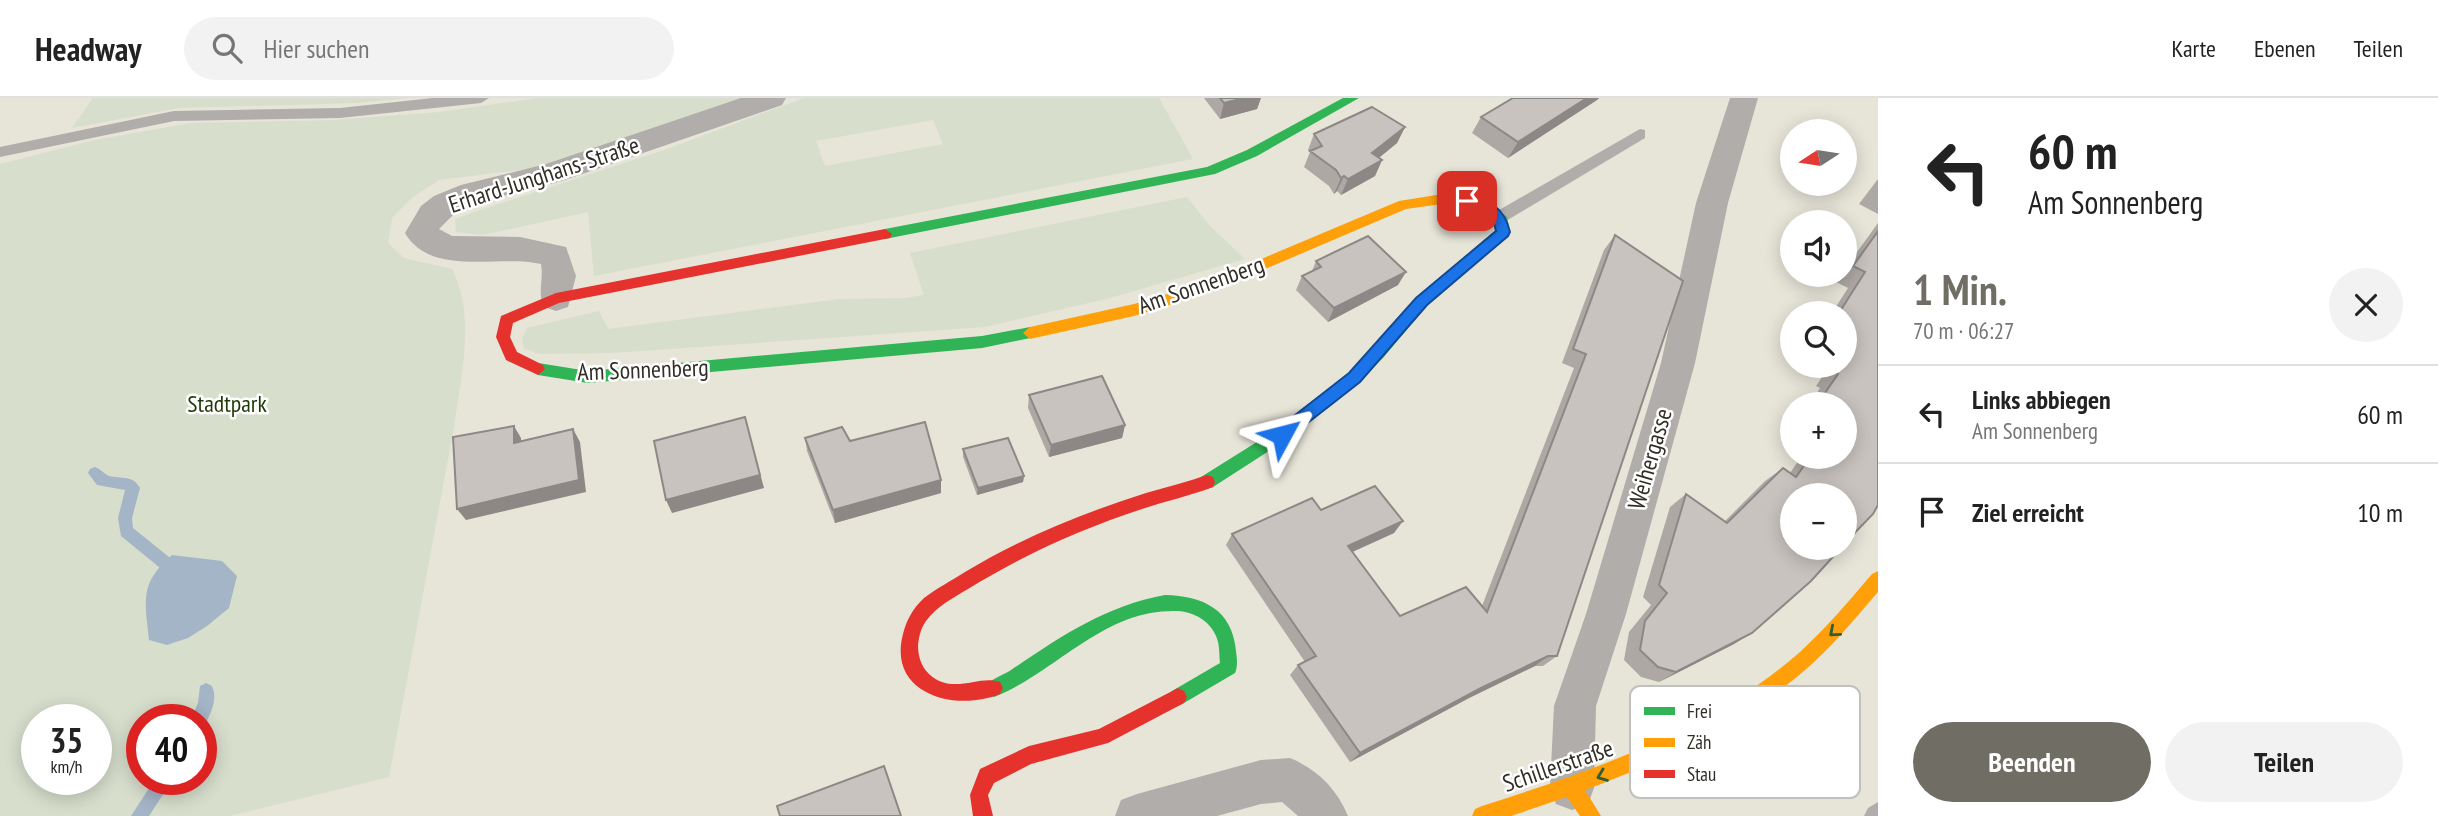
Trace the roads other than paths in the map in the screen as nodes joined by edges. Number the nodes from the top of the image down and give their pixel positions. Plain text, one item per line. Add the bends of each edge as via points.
1 (481, 98) edge
2 (772, 98) edge
3 (1353, 98) edge
4 (1744, 98) edge
5 (1640, 134) dead end
6 (0, 152) edge
7 (1500, 218) junction
8 (556, 298) junction
9 (1878, 579) edge
10 (1773, 686) edge
11 (1630, 772) edge
12 (1582, 802) edge
13 (983, 816) edge
14 (1137, 816) edge
15 (1326, 816) edge
16 (1482, 816) edge

1 - 6 lane via 340,113 174,116
2 - 8 street, Erhard-Junghans-Straße via 551,173 472,193 432,214 421,233 435,246 538,249 555,256 560,276
3 - 8 street, Am Sonnenberg via 1210,171
4 - 12 street, Weihergasse via 1712,203 1678,363 1575,706
5 - 7 lane
7 - 8 street, Am Sonnenberg via 1486,205 1449,198 1404,204 1206,288 1134,310 982,342 676,371 588,377 535,369 511,356 503,337 506,320
7 - 13 street via 1503,232 1422,302 1354,377 1282,435 1207,483 1150,499 983,568 925,608 911,632 909,650 913,667 925,684 941,692 980,692 1009,683 1049,652 1100,624 1180,598 1209,609 1224,625 1230,644 1229,667 1160,708 1101,737 1029,755 987,776 979,795
9 -> 10 street, Schillerstraße via 1847,620
11 -> 12 street, Schillerstraße
12 - 16 street, Schillerstraße
14 - 15 street via 1261,782 1290,780

